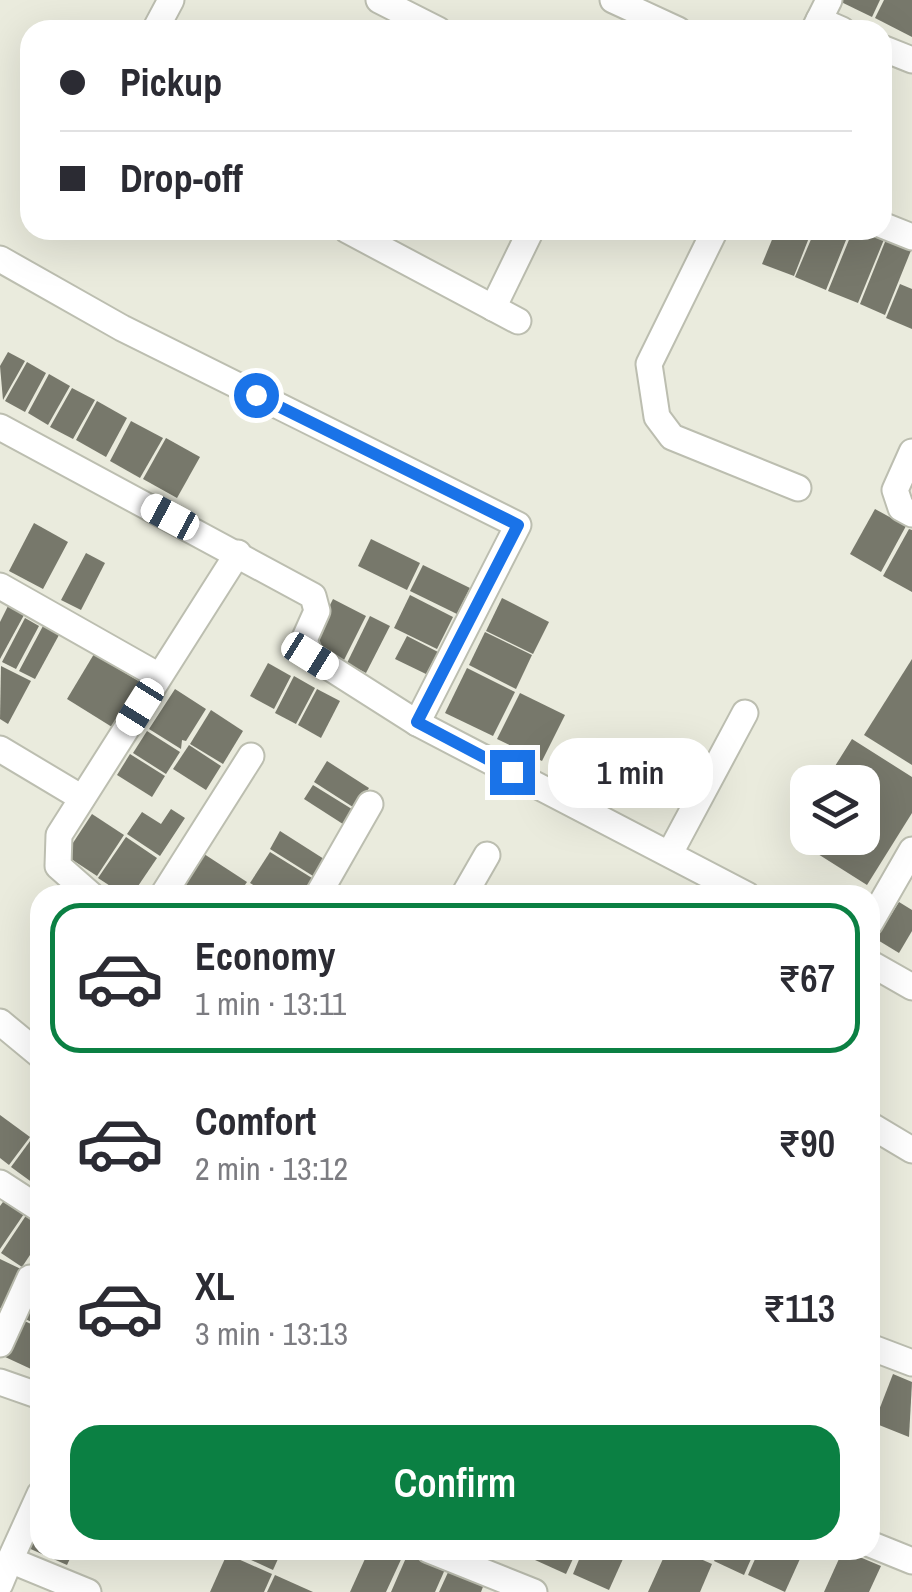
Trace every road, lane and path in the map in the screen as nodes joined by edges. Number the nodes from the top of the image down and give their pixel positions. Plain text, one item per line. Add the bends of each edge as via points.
1 (379, 0) edge
2 (613, 0) edge
3 (418, 20) edge
4 (656, 20) edge
5 (371, 240) edge
6 (526, 240) edge
7 (711, 240) edge
8 (0, 259) edge
9 (493, 308) junction
10 (518, 321) dead end
11 (0, 427) edge
12 (912, 452) edge
13 (798, 488) dead end
14 (912, 514) edge
15 (238, 553) junction
16 (0, 586) edge
17 (160, 676) junction
18 (745, 713) dead end
19 (417, 722) junction
20 (0, 749) edge
21 (251, 756) dead end
22 (82, 798) junction
23 (370, 804) dead end
24 (912, 850) edge
25 (670, 853) junction
26 (486, 855) dead end
27 (79, 885) edge
28 (168, 885) edge
29 (324, 885) edge
30 (473, 885) edge
31 (728, 885) edge
32 (880, 906) edge
33 (880, 969) edge
34 (912, 987) edge
35 (0, 1022) edge
36 (30, 1047) edge
37 (880, 1136) edge
38 (912, 1150) edge
39 (0, 1182) edge
40 (30, 1202) edge
41 (30, 1278) dead end
42 (0, 1344) edge
43 (880, 1351) edge
44 (912, 1363) edge
45 (0, 1382) edge
46 (30, 1392) edge
47 (30, 1516) edge
48 (880, 1548) edge
49 (454, 1560) edge
50 (912, 1561) edge
51 (5, 1572) edge
52 (88, 1592) edge
53 (534, 1592) edge

1 - 3 street
2 - 4 street
5 - 9 street
6 - 9 street
7 - 13 street via 649,364 658,417 672,437
8 - 19 street via 122,328 518,525
9 - 10 street
11 - 15 street
12 - 14 street via 894,490 901,508
15 - 17 street
15 - 19 street via 313,596 317,612 304,640 310,656
16 - 17 street
17 - 22 street
18 - 25 street
19 - 25 street
20 - 22 street
21 - 28 street
22 - 27 street via 59,836 58,866
23 - 29 street
24 - 32 street
25 - 31 street
26 - 30 street
33 - 34 street
35 - 36 street
37 - 38 street
39 - 40 street
41 - 42 street
43 - 44 street
45 - 46 street
47 - 51 street
48 - 50 street
49 - 53 street
51 - 52 street

